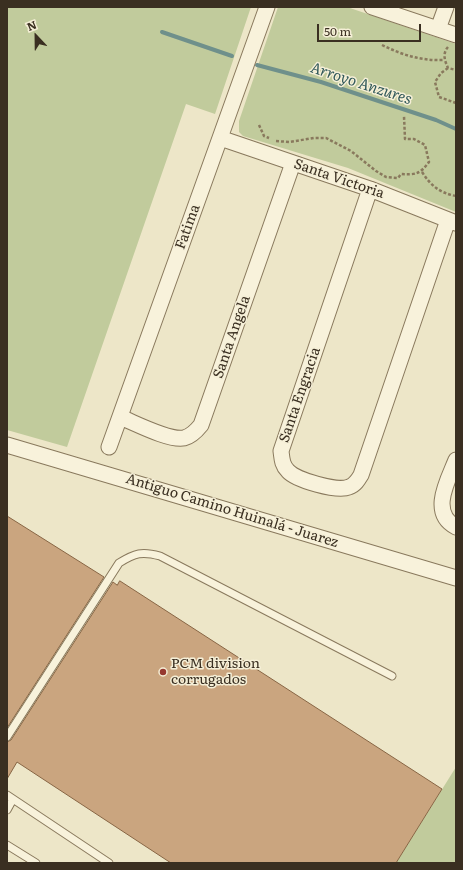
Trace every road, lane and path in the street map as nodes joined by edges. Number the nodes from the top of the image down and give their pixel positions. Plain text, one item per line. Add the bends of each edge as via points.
1 (267, 7) edge
2 (372, 7) edge
3 (446, 7) edge
4 (438, 29) junction
5 (453, 39) edge
6 (382, 45) dead end
7 (444, 60) junction
8 (448, 68) junction
9 (456, 70) edge
10 (456, 103) edge
11 (404, 116) dead end
12 (259, 125) dead end
13 (220, 138) junction
14 (293, 164) junction
15 (422, 172) junction
16 (370, 189) junction
17 (456, 196) edge
18 (452, 222) edge
19 (120, 417) junction
20 (7, 445) edge
21 (109, 448) dead end
22 (456, 460) edge
23 (456, 527) edge
24 (456, 578) edge
25 (392, 676) dead end
26 (7, 737) edge
27 (10, 797) edge
28 (7, 810) edge
29 (7, 845) edge
30 (36, 863) edge
31 (109, 863) edge

1 - 13 street, Fatima
2 - 4 street
3 - 4 street
4 - 5 street
5 - 7 path via 445,50
6 - 7 path via 400,54
7 - 8 path
8 - 9 path
8 - 10 path via 435,82 436,91 439,97
11 - 15 path via 405,139 414,139 425,145 429,156 429,162
12 - 15 path via 264,136 273,140 289,142 326,138 351,151 386,177 398,178 401,174
13 - 14 street, Santa Victoria
13 - 19 street, Fatima
14 - 16 street, Santa Victoria
14 - 19 street, Santa Angela via 201,425 194,433 184,438 173,438
15 - 17 path via 428,182 438,190
16 - 18 street, Santa Victoria
16 - 18 street, Santa Engracia via 281,451 282,461 294,477 339,490 348,488 361,474
19 - 21 street, Fatima
20 - 24 street, Antiguo Camino Huinalá - Juarez
22 - 23 street via 442,498 442,510
25 - 26 lane via 160,556 147,552 132,554 119,563
27 - 28 lane
27 - 31 lane
29 - 30 lane

